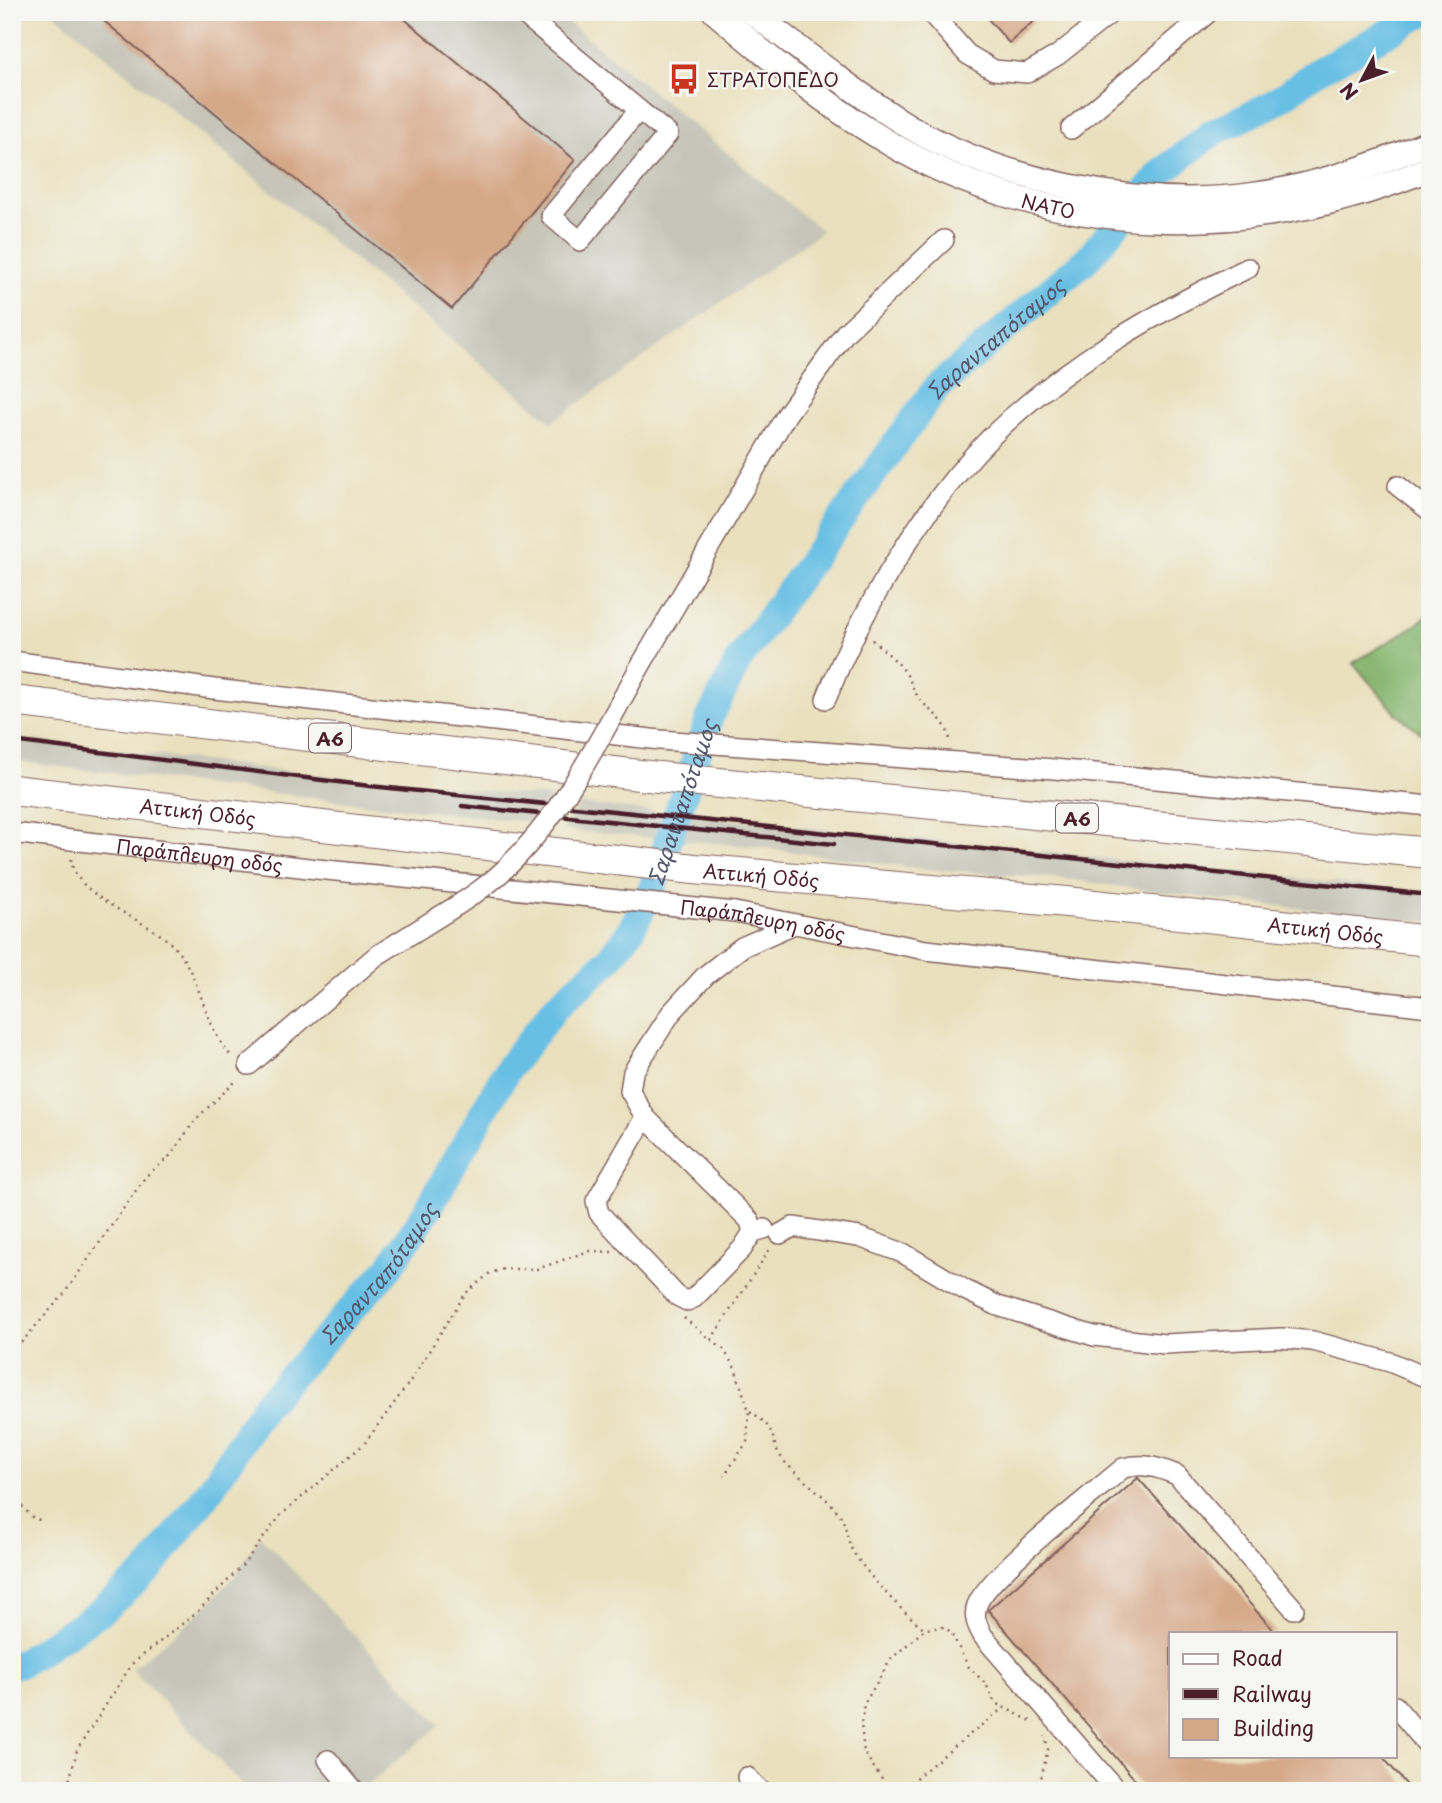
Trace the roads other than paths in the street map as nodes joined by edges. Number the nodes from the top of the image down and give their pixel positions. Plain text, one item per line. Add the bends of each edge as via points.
1 (521, 12) edge
2 (715, 12) edge
3 (752, 12) edge
4 (930, 12) edge
5 (1112, 12) edge
6 (1209, 12) edge
7 (639, 110) junction
8 (1071, 129) dead end
9 (1430, 142) edge
10 (1430, 168) edge
11 (1049, 194) junction
12 (1223, 209) junction
13 (944, 240) dead end
14 (1248, 268) dead end
15 (1398, 485) dead end
16 (1430, 511) edge
17 (12, 661) edge
18 (825, 699) dead end
19 (12, 701) edge
20 (12, 790) edge
21 (1430, 806) edge
22 (12, 833) edge
23 (1430, 853) edge
24 (792, 925) junction
25 (1430, 941) edge
26 (1430, 1007) edge
27 (249, 1065) road end
28 (645, 1117) junction
29 (753, 1232) junction
30 (1430, 1378) edge
31 (1294, 1609) dead end
32 (1396, 1707) edge
33 (1430, 1748) edge
34 (328, 1760) dead end
35 (354, 1791) edge
36 (1117, 1791) edge

1 - 7 street
2 - 11 main road, ΝΑΤΟ via 800,83 886,141 968,180
3 - 11 main road, ΝΑΤΟ via 898,120
4 - 5 street via 967,54 994,70 1027,73
6 - 8 street
7 - 7 street via 668,134 580,241 551,216
9 - 12 main road, ΝΑΤΟ via 1341,175 1254,195
10 - 12 main road, ΝΑΤΟ via 1365,193 1259,217
11 - 12 main road, ΝΑΤΟ via 1106,193
13 - 27 street, bridge via 845,333 787,414 576,780 533,841 503,872 376,956
14 - 18 street via 1176,303 1112,342 1039,394 992,437 946,491 886,577
15 - 16 street
17 - 21 street via 660,740 953,761
19 - 23 highway, Α6 via 648,776
20 - 25 highway, Αττική Οδός via 694,869
22 - 24 street, Παράπλευρη οδός via 680,905
24 - 26 street, Παράπλευρη οδός via 926,950
24 - 28 street via 742,947 706,975 671,1013 633,1072 630,1091
28 - 29 street via 750,1221
28 - 29 street via 596,1201 599,1213 677,1296 687,1301 742,1249
29 - 30 street via 774,1226 859,1237 903,1253 998,1306 1094,1336 1165,1344 1281,1338 1313,1341
31 - 36 street via 1177,1475 1154,1465 1123,1468 1006,1569 982,1596 976,1622 983,1636
32 - 33 street
34 - 35 street

